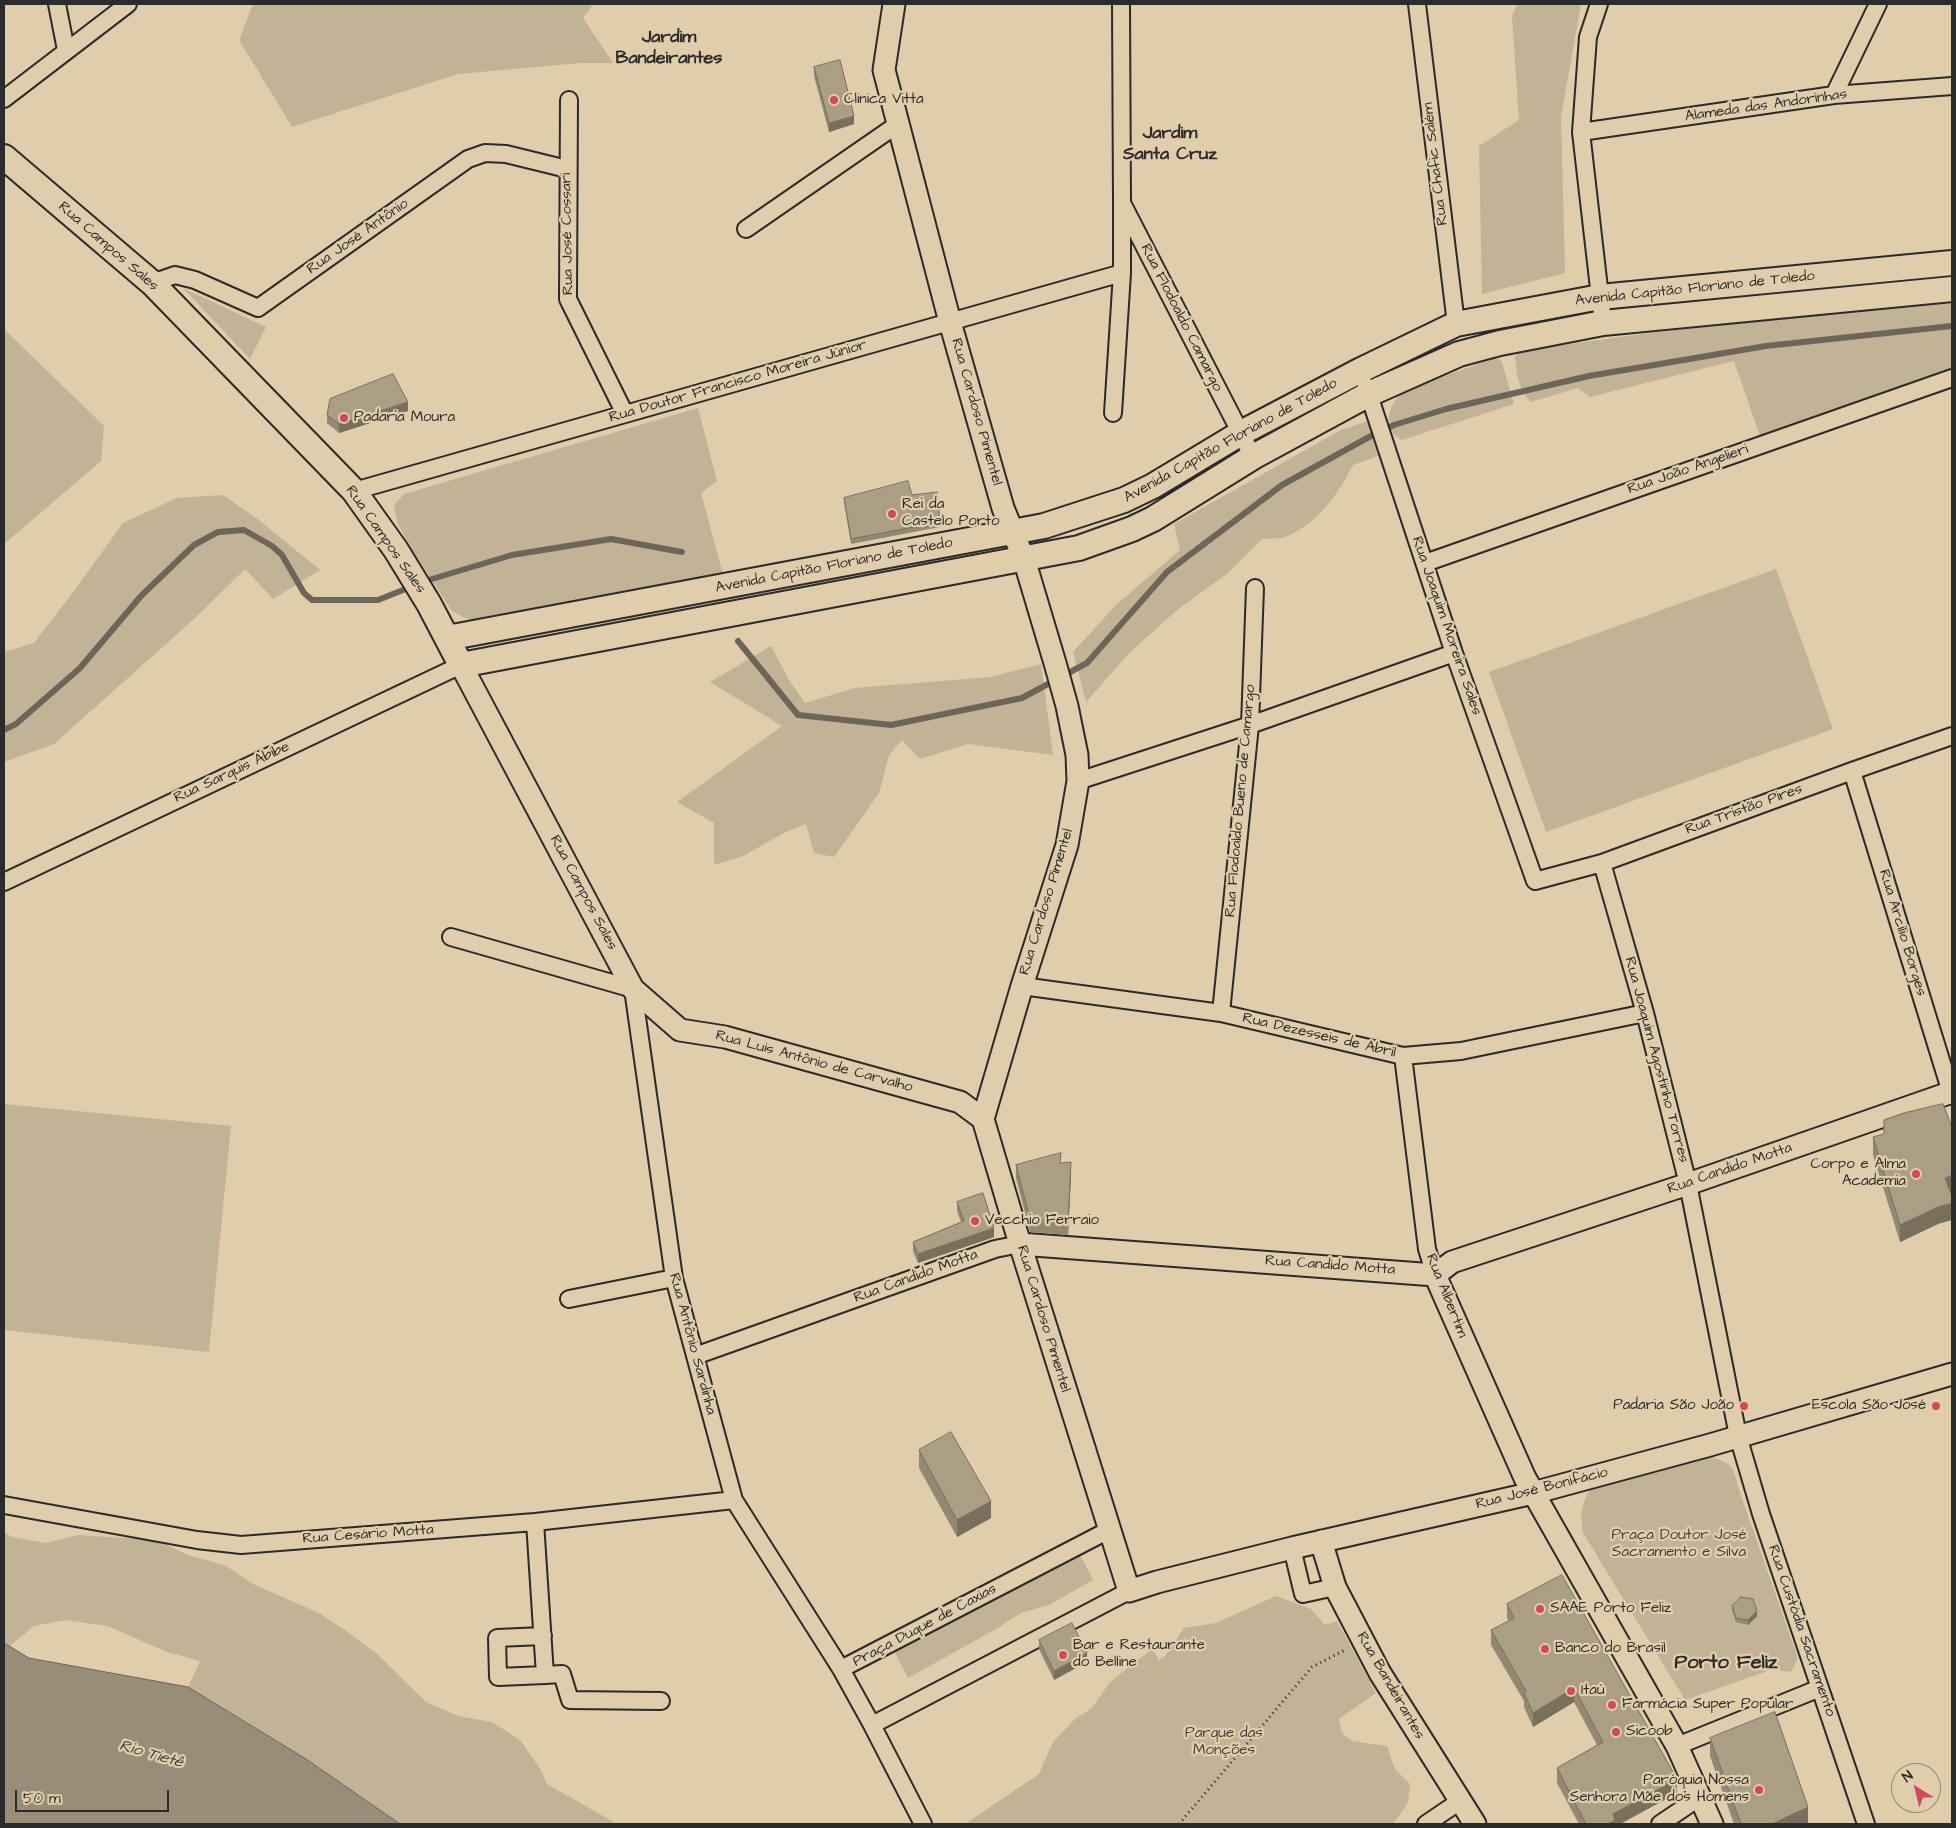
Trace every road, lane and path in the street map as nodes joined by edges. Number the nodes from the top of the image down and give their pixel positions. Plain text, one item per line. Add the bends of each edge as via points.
1 (56, 4) edge
2 (128, 4) edge
3 (894, 4) edge
4 (1121, 4) edge
5 (1417, 4) edge
6 (1598, 4) edge
7 (1878, 4) edge
8 (66, 50) junction
9 (1952, 86) edge
10 (1834, 95) junction
11 (4, 99) edge
12 (569, 100) dead end
13 (898, 124) junction
14 (1581, 132) junction
15 (4, 158) edge
16 (567, 169) junction
17 (1122, 203) junction
18 (746, 229) dead end
19 (1952, 262) edge
20 (1122, 273) junction
21 (152, 283) junction
22 (1952, 289) edge
23 (1600, 297) junction
24 (950, 322) junction
25 (1603, 323) junction
26 (1456, 324) junction
27 (1361, 370) junction
28 (1952, 378) edge
29 (1369, 394) junction
30 (1113, 413) dead end
31 (625, 414) junction
32 (1241, 433) junction
33 (1253, 457) junction
34 (354, 491) junction
35 (1012, 532) junction
36 (1024, 559) junction
37 (1424, 563) junction
38 (829, 567) junction
39 (1255, 588) dead end
40 (832, 596) junction
41 (447, 638) junction
42 (1454, 653) junction
43 (461, 664) junction
44 (1250, 725) junction
45 (1952, 736) edge
46 (1852, 771) junction
47 (1078, 781) junction
48 (1602, 862) junction
49 (1535, 881) joint
50 (4, 882) edge
51 (451, 938) dead end
52 (1022, 986) junction
53 (633, 988) junction
54 (1221, 1013) junction
55 (1645, 1013) junction
56 (1403, 1056) junction
57 (1952, 1094) edge
58 (983, 1119) junction
59 (1688, 1184) junction
60 (1020, 1244) junction
61 (1436, 1275) junction
62 (674, 1278) junction
63 (569, 1299) dead end
64 (695, 1356) junction
65 (1952, 1374) edge
66 (1738, 1436) junction
67 (1533, 1493) junction
68 (734, 1500) junction
69 (4, 1505) edge
70 (535, 1522) junction
71 (1109, 1530) junction
72 (1321, 1541) junction
73 (1292, 1548) junction
74 (1335, 1587) junction
75 (1129, 1591) junction
76 (543, 1636) junction
77 (1345, 1650) dead end
78 (841, 1669) junction
79 (545, 1675) junction
80 (1820, 1688) junction
81 (661, 1701) dead end
82 (872, 1725) junction
83 (1677, 1746) junction
84 (1700, 1797) junction
85 (1460, 1801) junction
86 (923, 1824) edge
87 (1178, 1824) edge
88 (1426, 1824) edge
89 (1475, 1824) edge
90 (1660, 1824) edge
91 (1712, 1824) edge
92 (1866, 1824) edge

1 - 8 street
2 - 8 street
3 - 13 street, Rua Cardoso Pimentel via 884,70
4 - 17 street, Rua Flodoaldo Camargo
5 - 26 street, Rua Chafic Salém
6 - 14 street via 1588,37
7 - 10 street
8 - 11 street
9 - 10 street, Alameda das Andorinhas
10 - 14 street, Alameda das Andorinhas
12 - 16 street, Rua José Cossari
13 - 18 street
13 - 24 street, Rua Cardoso Pimentel
14 - 23 street
15 - 21 main road, Rua Campos Sales
16 - 21 street, Rua José Antônio via 506,154 486,153 468,159 258,308 195,280 175,275
16 - 31 street, Rua José Cossari via 568,299
17 - 20 street, Rua Flodoaldo Camargo
17 - 32 street, Rua Flodoaldo Camargo
19 - 23 main road, Avenida Capitão Floriano de Toledo
20 - 24 street, Rua Doutor Francisco Moreira Júnior
20 - 30 street, Rua Flodoaldo Camargo
21 - 34 main road, Rua Campos Sales
22 - 25 main road, Avenida Capitão Floriano de Toledo
23 - 25 street
23 - 26 main road, Avenida Capitão Floriano de Toledo
24 - 31 street, Rua Doutor Francisco Moreira Júnior
24 - 35 street, Rua Cardoso Pimentel
25 - 29 main road, Avenida Capitão Floriano de Toledo via 1460,354
26 - 27 main road, Avenida Capitão Floriano de Toledo
27 - 29 street, Rua Joaquim Moreira Sales
27 - 32 main road, Avenida Capitão Floriano de Toledo
28 - 37 street, Rua João Angelieri
29 - 33 main road, Avenida Capitão Floriano de Toledo
29 - 37 street, Rua Joaquim Moreira Sales
31 - 34 street, Rua Doutor Francisco Moreira Júnior
32 - 33 street, Rua Flodoaldo Camargo
32 - 35 main road, Avenida Capitão Floriano de Toledo via 1154,486 1124,500 1044,526
33 - 36 main road, Avenida Capitão Floriano de Toledo via 1132,529 1079,548
34 - 41 main road, Rua Campos Sales via 396,550
35 - 36 street, Rua Cardoso Pimentel
35 - 38 main road, Avenida Capitão Floriano de Toledo
36 - 40 main road, Avenida Capitão Floriano de Toledo
36 - 47 street, Rua Cardoso Pimentel via 1067,706 1077,755
37 - 42 street, Rua Joaquim Moreira Sales
38 - 40 main road
38 - 41 main road, Avenida Capitão Floriano de Toledo
39 - 44 street, Rua Flodoaldo Bueno de Camargo
40 - 43 main road, Avenida Capitão Floriano de Toledo
41 - 43 main road, Rua Campos Sales
42 - 44 street
42 - 49 street, Rua Joaquim Moreira Sales
43 - 50 street, Rua Sarquis Abibe
43 - 53 street, Rua Campos Sales
44 - 47 street
44 - 54 street, Rua Flodoaldo Bueno de Camargo
45 - 46 street, Rua Tristão Pires
46 - 48 street, Rua Tristão Pires
46 - 57 street, Rua Arcílio Borges
47 - 52 street, Rua Cardoso Pimentel via 1067,845
48 - 49 street, Rua Tristão Pires
48 - 55 street, Rua Joaquim Agostinho Torres
51 - 53 street, Rua Luis Antônio de Carvalho
52 - 54 street, Rua Dezesseis de Abril
52 - 58 street, Rua Cardoso Pimentel
53 - 58 street, Rua Luis Antônio de Carvalho via 680,1030 725,1037 960,1102
53 - 62 street, Rua Antônio Sardinha
54 - 56 street, Rua Dezesseis de Abril
55 - 56 street, Rua Dezesseis de Abril via 1461,1051
55 - 59 street, Rua Joaquim Agostinho Torres
56 - 61 street, Rua Albertim via 1427,1249
57 - 59 street, Rua Candido Motta
58 - 60 street, Rua Cardoso Pimentel
59 - 61 street, Rua Candido Motta via 1452,1262
59 - 66 street, Rua Joaquim Agostinho Torres
60 - 61 street, Rua Candido Motta
60 - 64 street, Rua Candido Motta via 995,1249
60 - 71 street, Rua Cardoso Pimentel
61 - 67 street, Rua Albertim
62 - 63 street
62 - 64 street, Rua Antônio Sardinha
64 - 68 street, Rua Antônio Sardinha
65 - 66 street, Rua José Bonifácio
66 - 67 street, Rua José Bonifácio
66 - 80 street, Rua Custódia Sacramento
67 - 72 street, Rua José Bonifácio
67 - 83 street, Rua Albertim
68 - 70 street, Rua Cesário Motta
68 - 78 street, Rua Antônio Sardinha
69 - 70 street, Rua Cesário Motta via 240,1545
70 - 76 street
71 - 75 street, Rua Cardoso Pimentel
71 - 78 street, Praça Duque de Caxias
72 - 73 street, Rua José Bonifácio
72 - 74 street, Rua Bandeirantes
73 - 74 street via 1303,1594
73 - 75 street, Rua José Bonifácio
74 - 85 street, Rua Bandeirantes via 1380,1674
75 - 82 street
76 - 79 street
76 - 79 street via 497,1638 498,1677
77 - 87 path via 1312,1667
78 - 82 street, Praça Duque de Caxias
79 - 81 street via 562,1674 570,1700
80 - 83 street
80 - 92 street, Rua Custódia Sacramento
82 - 86 street, Praça Duque de Caxias
83 - 84 street, Rua Albertim
84 - 90 street
84 - 91 street, Rua Albertim
85 - 88 street
85 - 89 street, Rua Bandeirantes

